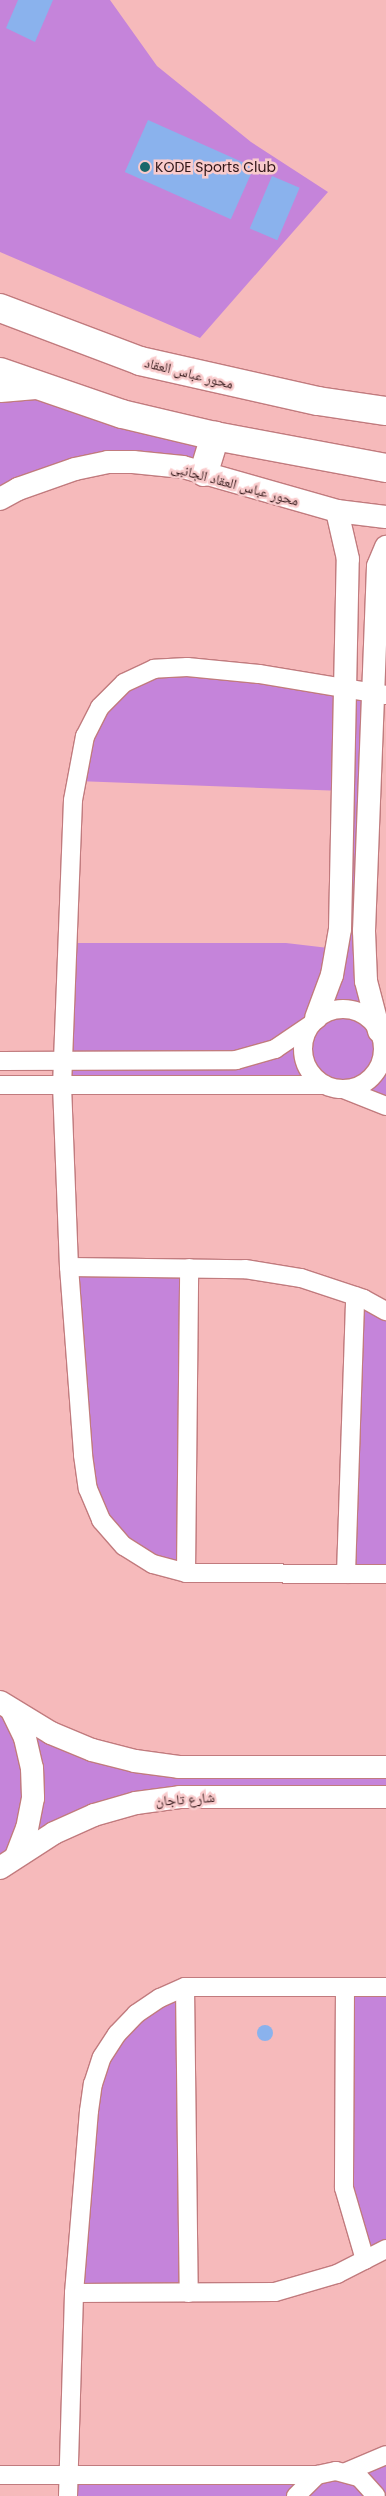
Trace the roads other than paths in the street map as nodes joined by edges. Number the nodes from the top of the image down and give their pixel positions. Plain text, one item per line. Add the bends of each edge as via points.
1 (0, 308) edge
2 (0, 372) edge
3 (35, 386) junction
4 (0, 389) edge
5 (386, 411) edge
6 (215, 436) junction
7 (386, 468) edge
8 (204, 472) junction
9 (0, 499) edge
10 (337, 511) junction
11 (386, 517) edge
12 (386, 547) edge
13 (345, 687) junction
14 (380, 694) edge
15 (313, 1022) junction
16 (382, 1038) edge
17 (0, 1060) edge
18 (63, 1061) junction
19 (0, 1085) edge
20 (62, 1085) junction
21 (326, 1085) junction
22 (343, 1089) junction
23 (386, 1106) edge
24 (69, 1267) junction
25 (188, 1268) junction
26 (355, 1296) junction
27 (386, 1311) edge
28 (186, 1573) junction
29 (346, 1574) junction
30 (386, 1574) edge
31 (6, 1706) edge
32 (226, 1766) junction
33 (386, 1767) edge
34 (226, 1796) junction
35 (386, 1797) edge
36 (8, 1862) edge
37 (185, 1987) junction
38 (345, 1987) junction
39 (386, 1987) edge
40 (386, 2249) edge
41 (365, 2260) junction
42 (74, 2293) junction
43 (189, 2293) junction
44 (386, 2455) edge
45 (346, 2472) junction
46 (0, 2475) edge
47 (317, 2475) junction
48 (70, 2476) junction
49 (68, 2496) edge
50 (296, 2496) edge
51 (376, 2496) edge

1 - 5 main road, محور عباس العقاد via 140,361 318,401
2 - 3 main road
3 - 4 main road
3 - 6 main road via 122,414
6 - 7 main road
6 - 8 main road
8 - 9 street, محور عباس العقاد الجانبى via 158,464 108,462 49,477
8 - 10 street, محور عباس العقاد الجانبى
10 - 11 street, محور عباس العقاد الجانبى
10 - 13 street via 348,559
12 - 14 street via 378,566
13 - 14 street
13 - 15 street via 340,929 332,975
13 - 18 street via 187,667 154,670 124,683 100,707 85,736 73,800
14 - 16 street via 364,956 366,982
15 - 16 street via 328,1011 343,1008 358,1011 370,1019
15 - 18 street via 276,1049 236,1060
15 - 21 street via 302,1052 314,1077
16 - 22 street via 383,1053 379,1067 364,1082
17 - 18 street
18 - 20 street
19 - 20 street
20 - 21 street
20 - 24 street
21 - 22 street
22 - 23 street
24 - 25 street
24 - 28 street via 88,1489 101,1520 124,1546 153,1564
25 - 26 street via 245,1269 301,1278
25 - 28 street
26 - 27 street
26 - 29 street
28 - 29 street
29 - 30 street
31 - 32 street via 59,1736 134,1761 179,1767
31 - 36 street via 25,1738 33,1790 28,1828
32 - 33 street
32 - 34 street
34 - 35 street, شارع تاجان
34 - 36 street, شارع تاجان via 180,1797 94,1815 54,1833
37 - 38 street
37 - 42 street via 136,2014 102,2057 93,2084 89,2112
37 - 43 street
38 - 39 street
38 - 41 street via 344,2188 351,2221
40 - 41 street
41 - 43 street via 306,2285 275,2292
42 - 43 street
42 - 48 street
44 - 45 street
45 - 47 street
45 - 51 street via 359,2477
46 - 48 street
47 - 48 street
47 - 50 street
48 - 49 street

